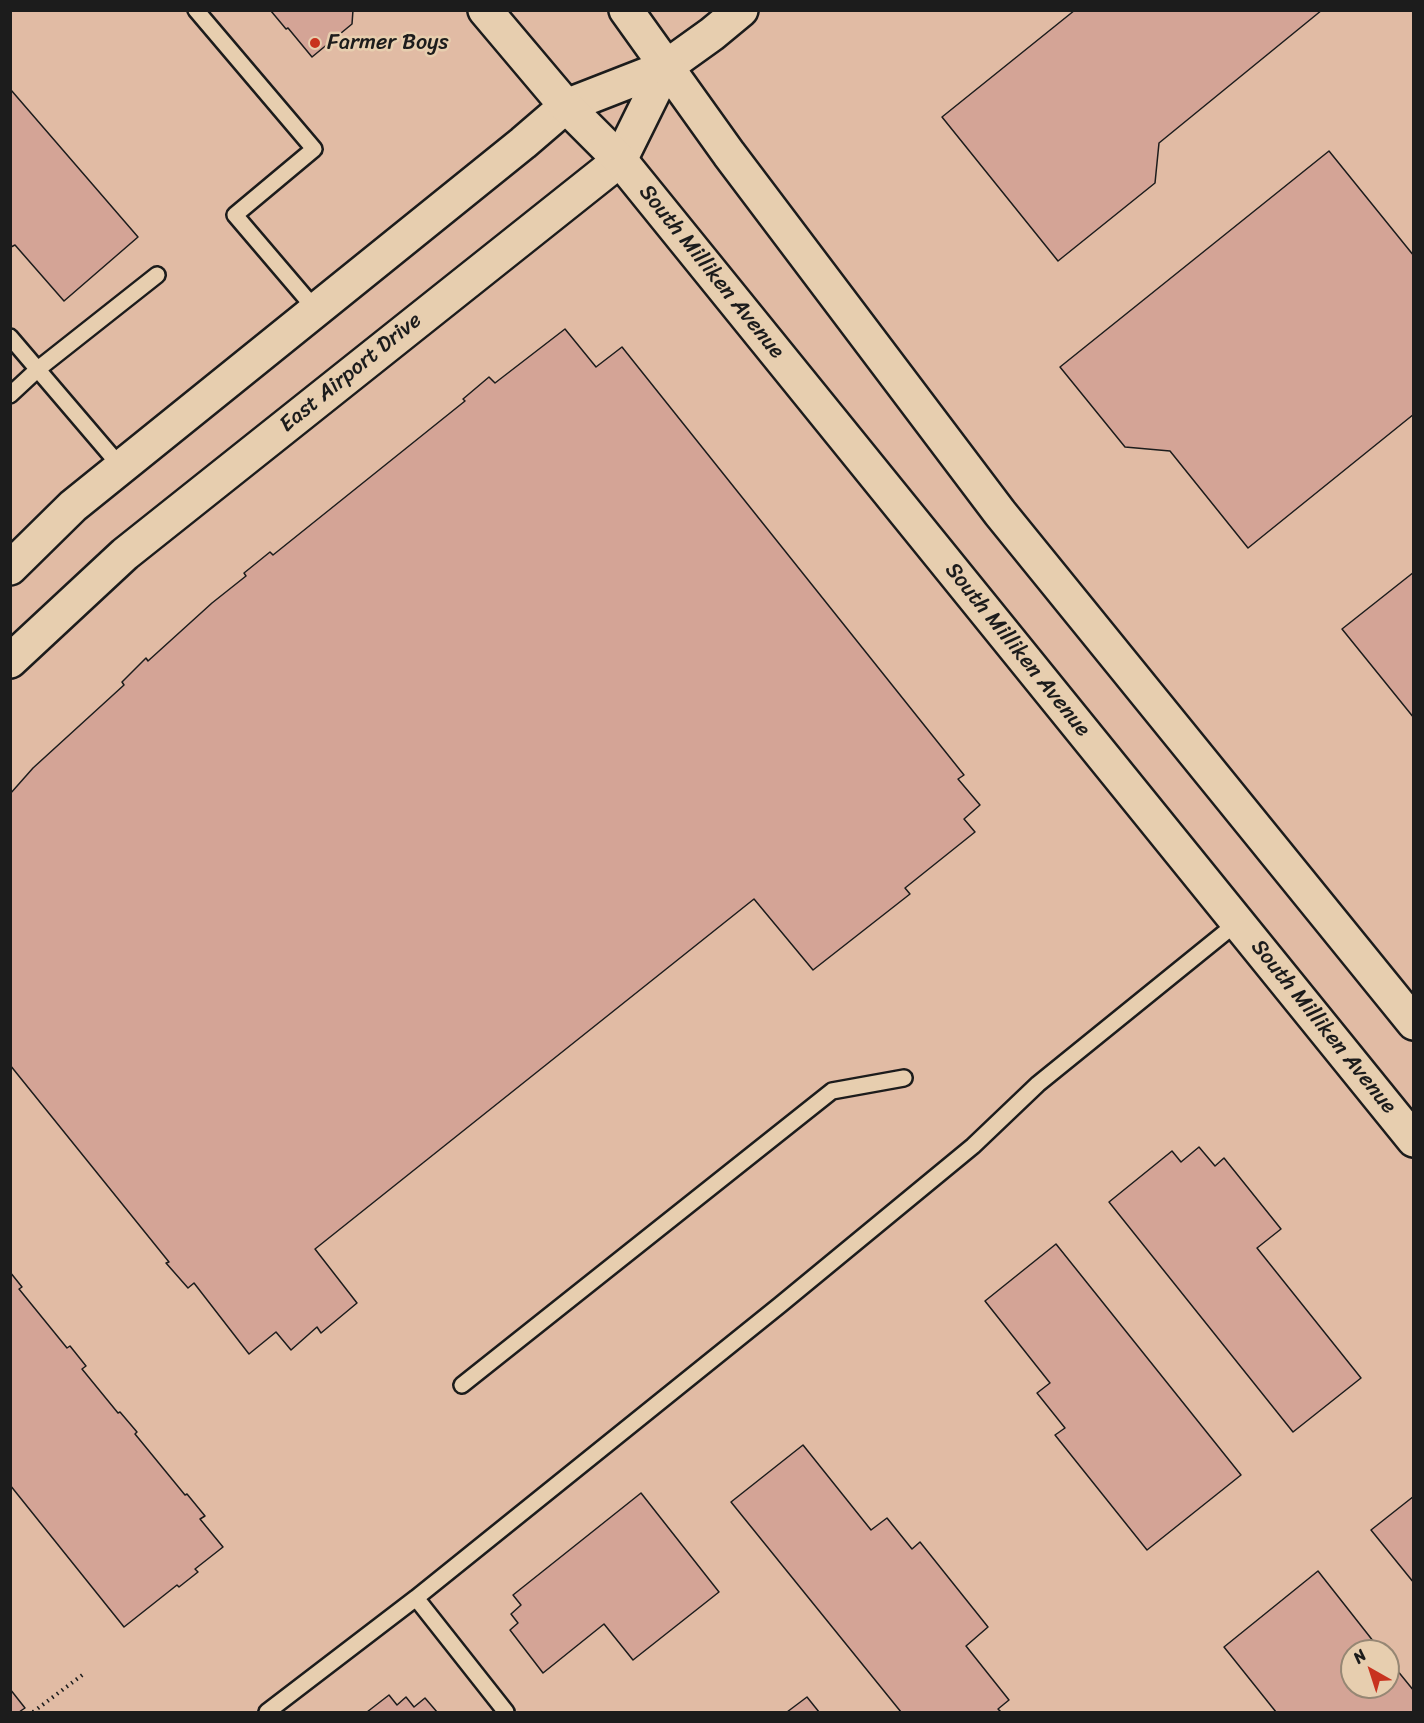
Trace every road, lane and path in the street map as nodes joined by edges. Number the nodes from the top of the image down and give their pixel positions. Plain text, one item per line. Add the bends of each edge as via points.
1 (196, 10) edge
2 (485, 10) edge
3 (627, 10) edge
4 (741, 10) edge
5 (666, 67) junction
6 (566, 106) junction
7 (620, 160) junction
8 (157, 275) dead end
9 (316, 310) junction
10 (10, 337) edge
11 (38, 369) junction
12 (10, 395) edge
13 (121, 467) junction
14 (10, 568) edge
15 (10, 661) edge
16 (1238, 922) junction
17 (1413, 1023) edge
18 (904, 1078) dead end
19 (1413, 1140) edge
20 (462, 1385) dead end
21 (416, 1598) junction
22 (85, 1673) dead end
23 (33, 1713) edge
24 (267, 1713) edge
25 (506, 1713) edge

1 - 9 lane via 314,149 235,215
2 - 6 main road, South Milliken Avenue
3 - 5 main road
4 - 5 main road, East Airport Drive
5 - 6 main road, East Airport Drive
5 - 7 main road, East Airport Drive
5 - 17 main road via 1000,513
6 - 7 main road, South Milliken Avenue
6 - 9 main road, East Airport Drive
7 - 15 main road, East Airport Drive via 125,554
7 - 16 main road, South Milliken Avenue
8 - 11 lane
9 - 13 main road, East Airport Drive
10 - 11 lane
11 - 12 lane
11 - 13 lane
13 - 14 main road, East Airport Drive via 73,506
16 - 19 main road, South Milliken Avenue
16 - 21 lane via 1038,1084 973,1146 789,1298
18 - 20 lane via 832,1091
21 - 24 lane
21 - 25 lane
22 - 23 path

